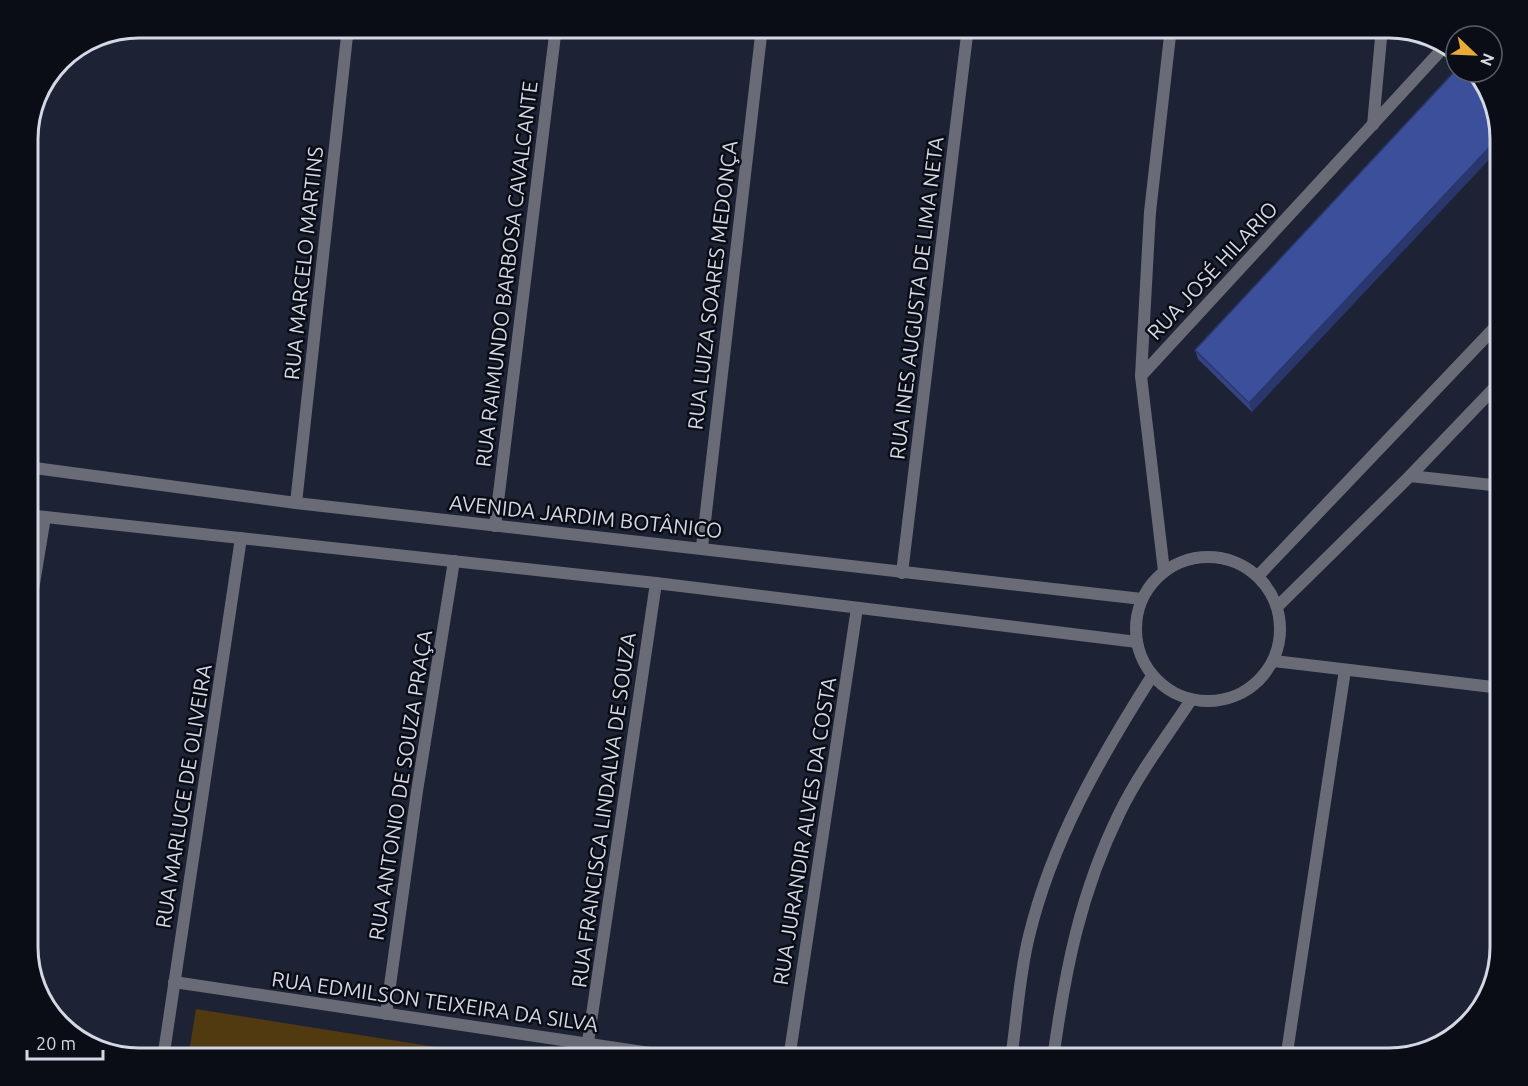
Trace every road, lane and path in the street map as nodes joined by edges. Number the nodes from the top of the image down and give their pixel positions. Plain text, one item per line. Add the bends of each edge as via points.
1 (347, 38) edge
2 (555, 38) edge
3 (761, 38) edge
4 (967, 38) edge
5 (1169, 38) edge
6 (1381, 38) edge
7 (1440, 51) edge
8 (1373, 125) junction
9 (1490, 333) edge
10 (1141, 376) junction
11 (1490, 392) edge
12 (38, 468) edge
13 (1410, 476) junction
14 (1490, 485) edge
15 (296, 503) junction
16 (38, 516) edge
17 (45, 517) junction
18 (495, 526) junction
19 (241, 538) junction
20 (702, 548) junction
21 (38, 559) edge
22 (454, 561) junction
23 (1164, 571) junction
24 (902, 573) junction
25 (1258, 576) junction
26 (656, 583) junction
27 (1142, 598) junction
28 (1278, 606) junction
29 (857, 608) junction
30 (1137, 642) junction
31 (1274, 661) junction
32 (1345, 670) junction
33 (1152, 676) junction
34 (1490, 687) edge
35 (1191, 700) junction
36 (174, 982) junction
37 (386, 1014) junction
38 (588, 1042) junction
39 (165, 1048) edge
40 (624, 1048) edge
41 (791, 1048) edge
42 (1013, 1048) edge
43 (1055, 1048) edge
44 (1288, 1048) edge

1 - 15 street, RUA MARCELO MARTINS
2 - 18 street, RUA RAIMUNDO BARBOSA CAVALCANTE
3 - 20 street, RUA LUIZA SOARES MEDONÇA
4 - 24 street, RUA INES AUGUSTA DE LIMA NETA
5 - 10 street via 1150,212
6 - 8 street
7 - 8 street, RUA JOSÉ HILARIO
8 - 10 street, RUA JOSÉ HILARIO
9 - 25 street
10 - 23 street
11 - 13 street
12 - 15 street, AVENIDA JARDIM BOTÂNICO
13 - 14 street
13 - 28 street
15 - 18 street, AVENIDA JARDIM BOTÂNICO
16 - 17 street
17 - 19 street
17 - 21 street
18 - 20 street, AVENIDA JARDIM BOTÂNICO
19 - 22 street
19 - 36 street, RUA MARLUCE DE OLIVEIRA
20 - 24 street, AVENIDA JARDIM BOTÂNICO
22 - 26 street
22 - 37 street, RUA ANTONIO DE SOUZA PRAÇA
23 - 25 street via 1202,556 1222,557 1242,563
23 - 27 street
24 - 27 street, AVENIDA JARDIM BOTÂNICO
25 - 28 street
26 - 29 street
26 - 38 street, RUA FRANCISCA LINDALVA DE SOUZA
27 - 30 street via 1136,620
28 - 31 street via 1281,634
29 - 30 street
29 - 41 street, RUA JURANDIR ALVES DA COSTA
30 - 33 street
31 - 32 street
31 - 35 street via 1247,690 1220,700
32 - 34 street
32 - 44 street
33 - 35 street via 1170,691
33 - 42 street via 1087,782 1053,857 1029,937
35 - 43 street via 1121,810 1104,845 1072,938
36 - 37 street, RUA EDMILSON TEIXEIRA DA SILVA
36 - 39 street, RUA MARLUCE DE OLIVEIRA
37 - 38 street, RUA EDMILSON TEIXEIRA DA SILVA
38 - 40 street, RUA EDMILSON TEIXEIRA DA SILVA

